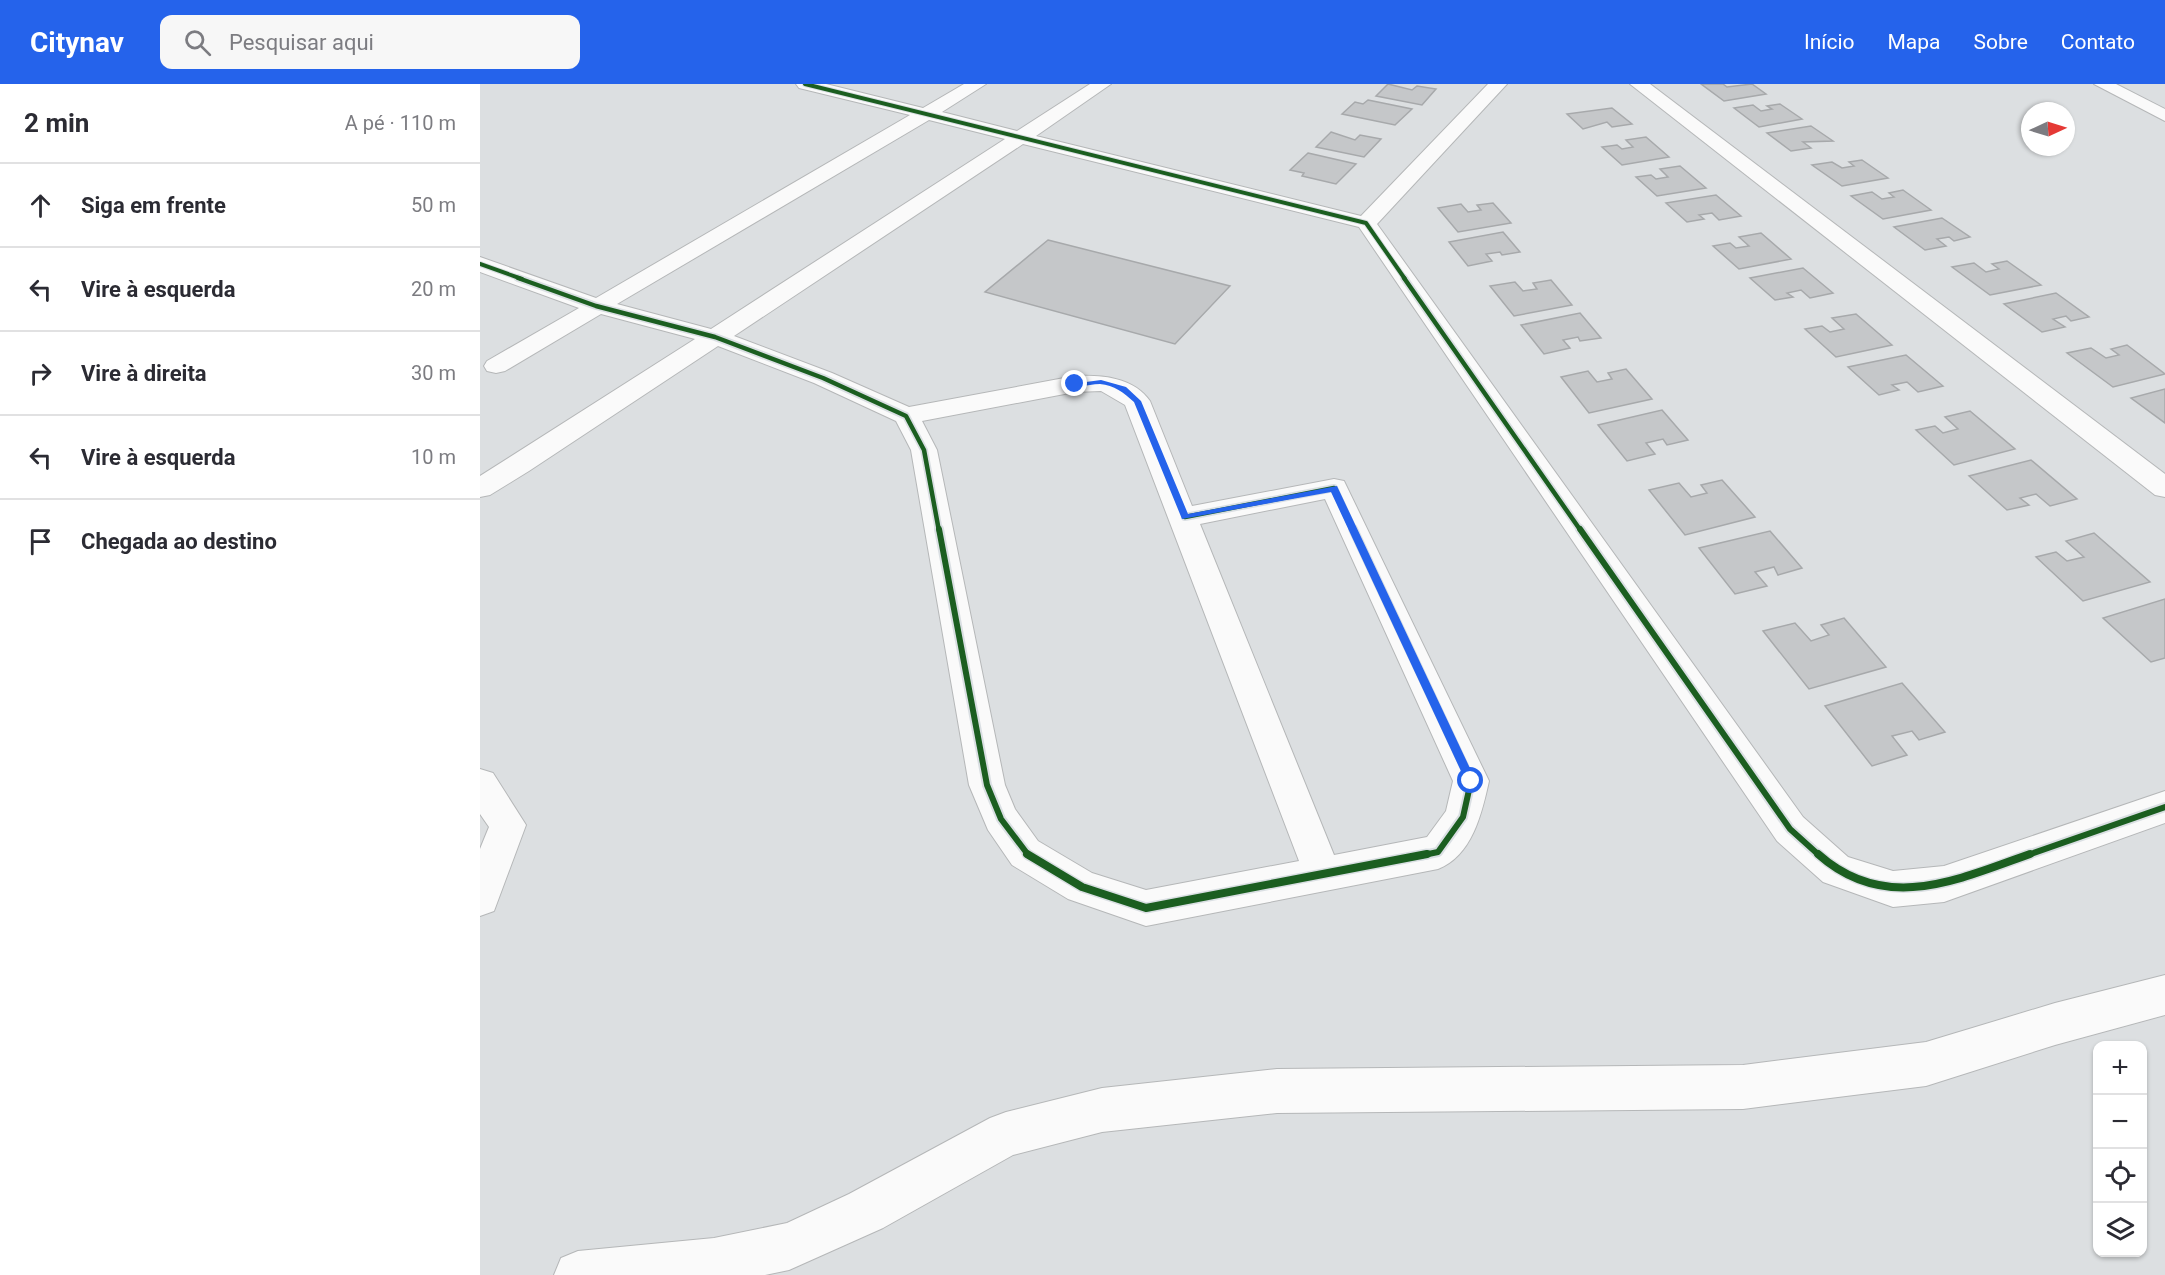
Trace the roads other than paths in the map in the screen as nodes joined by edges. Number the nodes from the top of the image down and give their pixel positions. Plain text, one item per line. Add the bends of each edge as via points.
1 (804, 84) edge
2 (977, 84) edge
3 (1102, 84) edge
4 (1498, 84) edge
5 (1639, 84) edge
6 (2103, 84) edge
7 (927, 113) junction
8 (2165, 116) edge
9 (1021, 137) junction
10 (1366, 223) junction
11 (480, 264) edge
12 (596, 306) junction
13 (715, 337) junction
14 (496, 366) dead end
15 (906, 416) junction
16 (480, 488) edge
17 (2165, 488) edge
18 (1185, 517) junction
19 (480, 784) edge
20 (2165, 807) edge
21 (1323, 875) junction
22 (480, 898) edge
23 (2165, 994) edge
24 (578, 1275) edge

1 - 7 main road
2 - 7 main road
3 - 9 main road
4 - 10 main road
5 - 17 main road
6 - 8 main road
7 - 9 main road
7 - 12 main road
9 - 10 main road
9 - 13 main road
10 - 20 main road via 1790,829 1836,870 1893,889 1944,884
11 - 12 main road
12 - 13 main road
12 - 14 main road
13 - 15 main road via 824,378
13 - 16 main road
15 - 18 main road via 1075,384 1101,382 1124,389 1137,401
15 - 21 main road via 924,450 987,785 1002,819 1025,853 1082,887 1146,908
18 - 21 main road
18 - 21 main road via 1334,488 1471,781 1463,817 1438,852
19 - 22 main road via 508,825
23 - 24 main road via 1926,1064 1743,1087 1277,1091 1102,1110 1005,1134 866,1211 789,1246 714,1262

